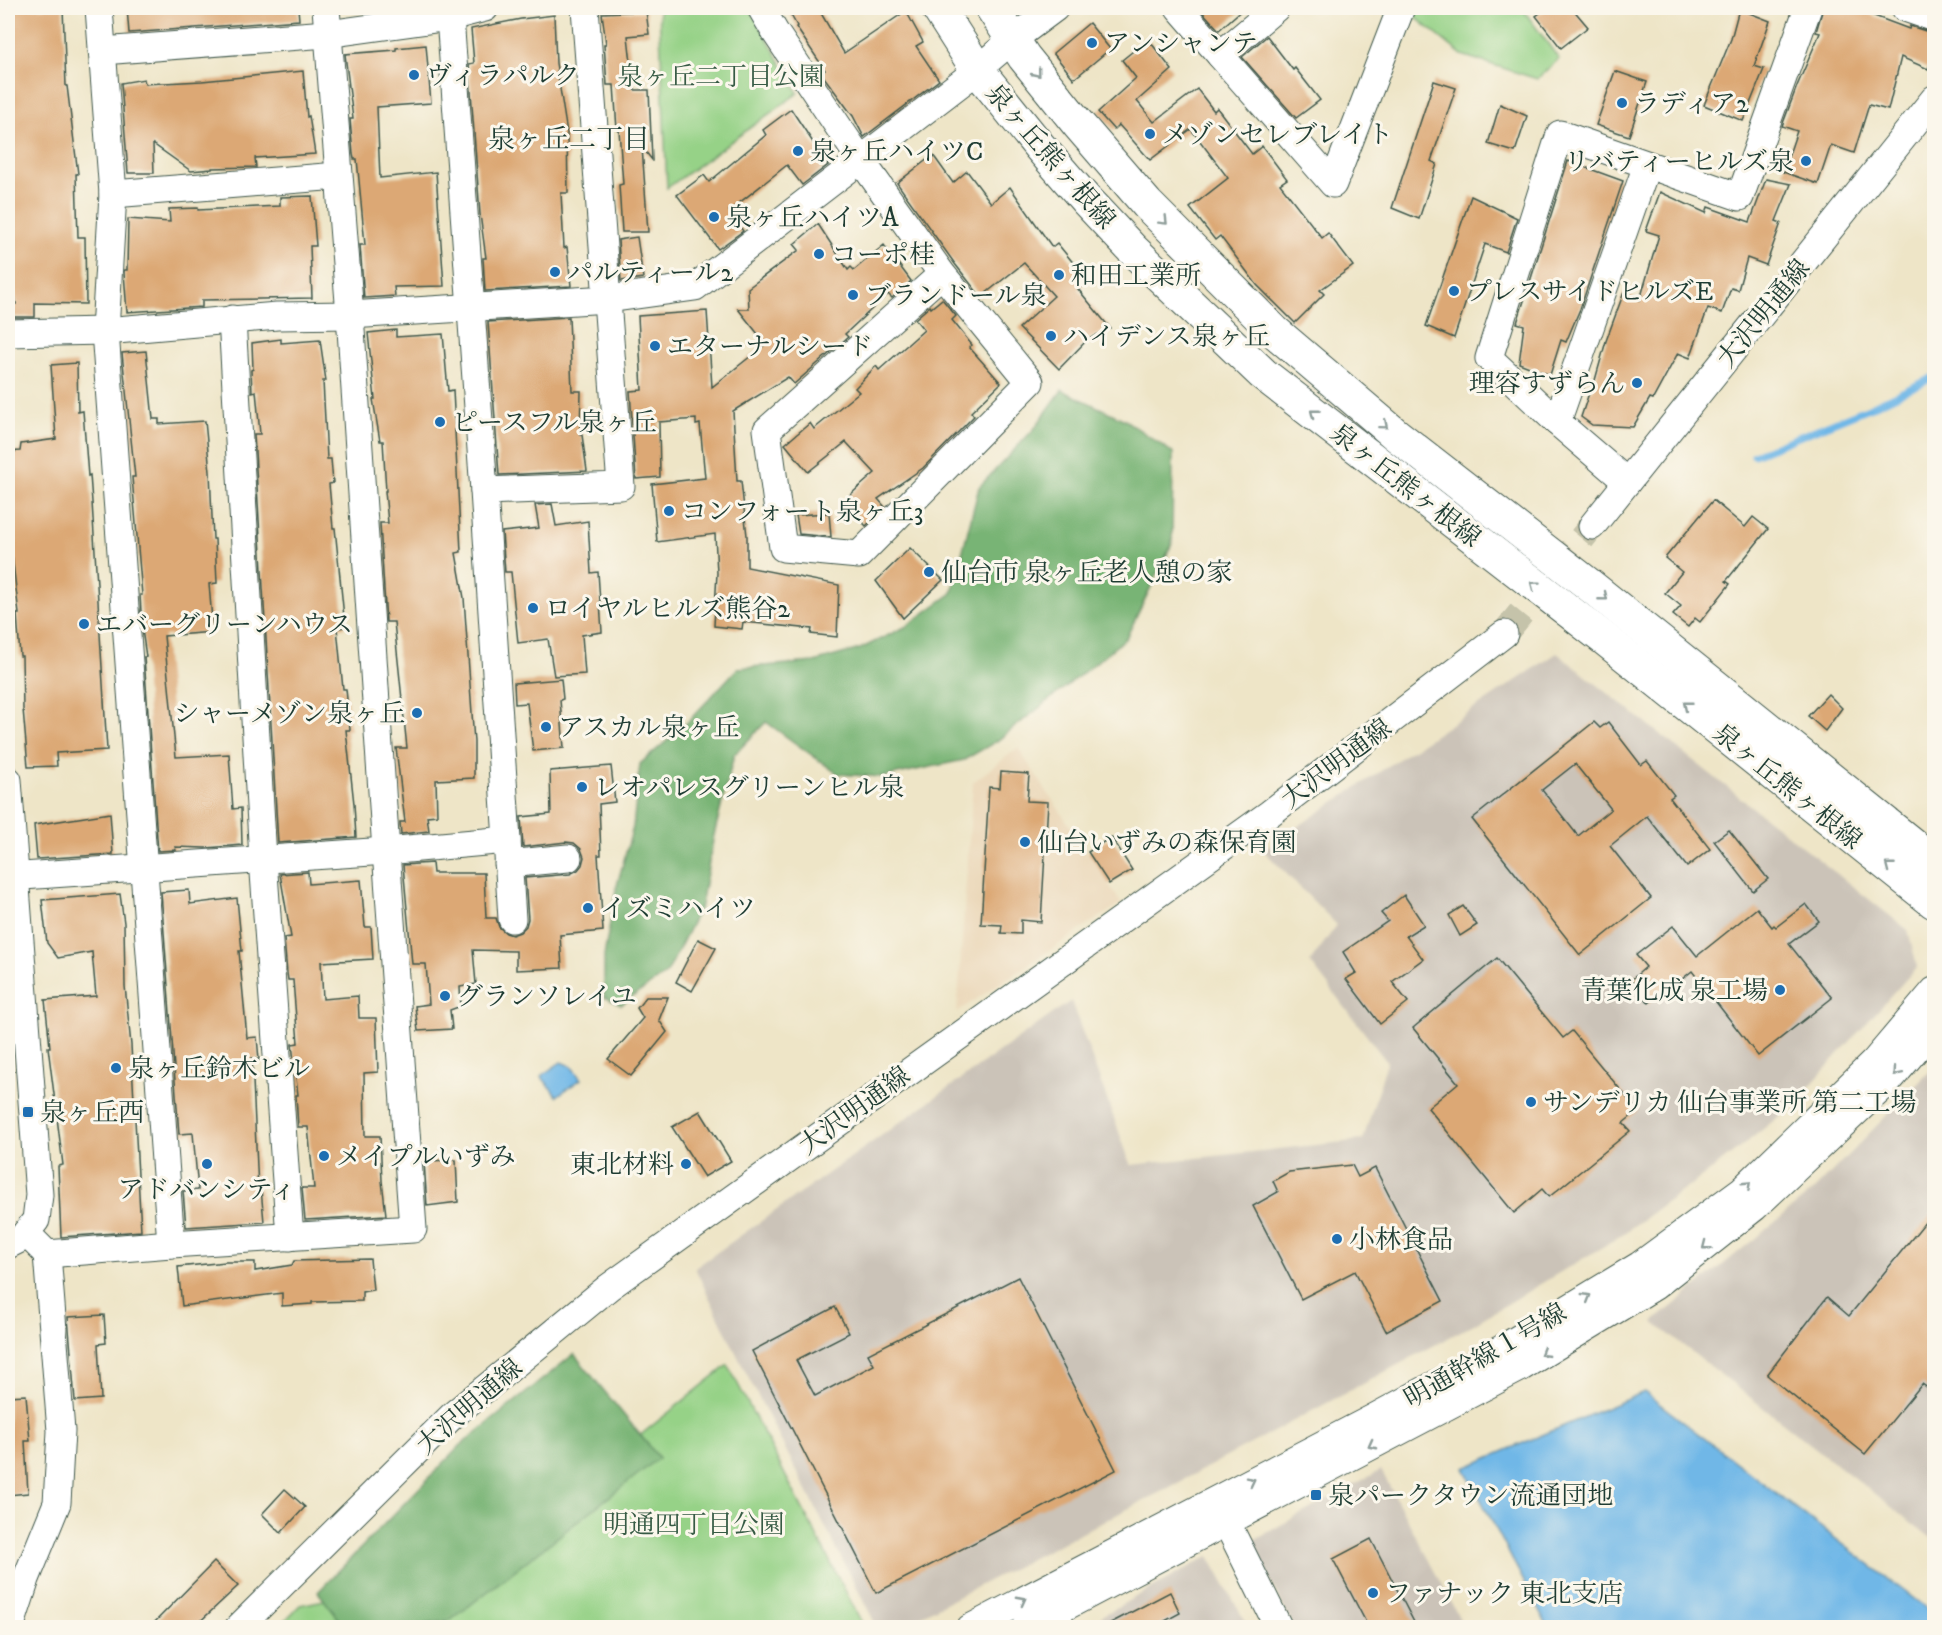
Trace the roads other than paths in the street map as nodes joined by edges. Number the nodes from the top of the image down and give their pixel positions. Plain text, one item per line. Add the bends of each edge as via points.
1 (99, 8) edge
2 (326, 8) edge
3 (485, 8) edge
4 (585, 8) edge
5 (761, 8) edge
6 (938, 8) edge
7 (992, 8) edge
8 (1055, 8) edge
9 (1179, 8) edge
10 (1276, 8) edge
11 (1401, 8) edge
12 (1808, 8) edge
13 (1905, 8) edge
14 (450, 17) junction
15 (1935, 18) edge
16 (327, 34) junction
17 (1012, 40) junction
18 (102, 51) junction
19 (1220, 55) junction
20 (977, 69) junction
21 (1935, 99) edge
22 (860, 159) junction
23 (1647, 165) junction
24 (338, 176) junction
25 (113, 194) junction
26 (942, 274) junction
27 (608, 299) junction
28 (471, 307) junction
29 (351, 315) junction
30 (232, 319) junction
31 (105, 331) junction
32 (8, 333) edge
33 (1557, 422) junction
34 (1627, 482) junction
35 (484, 491) junction
36 (1592, 526) tunnel mouth
37 (1504, 634) tunnel mouth
38 (8, 780) edge
39 (386, 850) junction
40 (508, 852) junction
41 (568, 858) dead end
42 (263, 859) junction
43 (1935, 862) edge
44 (142, 867) junction
45 (11, 877) edge
46 (1935, 902) edge
47 (512, 919) dead end
48 (1935, 991) edge
49 (1935, 1028) edge
50 (290, 1237) junction
51 (16, 1239) edge
52 (171, 1244) junction
53 (47, 1254) junction
54 (1221, 1511) junction
55 (17, 1577) edge
56 (10, 1628) edge
57 (238, 1628) edge
58 (970, 1628) edge
59 (1025, 1628) edge
60 (1279, 1628) edge

1 - 18 street
2 - 16 street
3 - 14 street
4 - 27 street
5 - 22 street
6 - 20 main road, 泉ヶ丘熊ヶ根線
7 - 17 main road, 泉ヶ丘熊ヶ根線
8 - 17 street
9 - 19 street
10 - 19 street
11 - 19 street via 1333,184
12 - 23 street via 1740,197
13 - 15 street
14 - 16 street
14 - 28 street
16 - 18 street
16 - 24 street
17 - 20 street
17 -> 43 main road, 泉ヶ丘熊ヶ根線 via 1147,204 1274,332 1395,434
18 - 25 street
20 - 22 street
46 -> 20 main road, 泉ヶ丘熊ヶ根線 via 1263,374 1094,208
21 - 34 street, 大沢明通線
22 - 26 street
22 - 27 street via 695,287
23 - 33 street
23 - 33 street via 1560,134 1490,358
24 - 25 street
24 - 29 street
25 - 31 street
26 - 26 street via 1030,382 859,555 783,548 767,430
27 - 28 street
27 - 35 street via 621,486
28 - 29 street
28 - 35 street
29 - 30 street
29 - 39 street
30 - 31 street
30 - 42 street
31 - 32 street
31 - 44 street
33 - 34 street
34 - 36 street, 大沢明通線
35 - 40 street
37 - 57 street, 大沢明通線 via 1269,814 609,1287 453,1415
38 - 45 street
39 - 40 street
39 - 42 street
39 - 50 street via 413,1229
40 - 41 street
40 - 47 street
42 - 44 street
42 - 50 street
44 - 45 street
44 - 52 street
45 - 51 street via 39,1195 36,1220
54 -> 48 street, 明通幹線１号線 via 1640,1264 1742,1190 1874,1062
49 -> 54 street via 1888,1082 1755,1207 1655,1286 1520,1368
50 - 52 street
51 - 53 street
52 - 53 street
53 - 55 street via 62,1431 57,1503
58 -> 54 street, 明通幹線１号線
54 - 59 street
54 - 60 street
55 - 56 street

